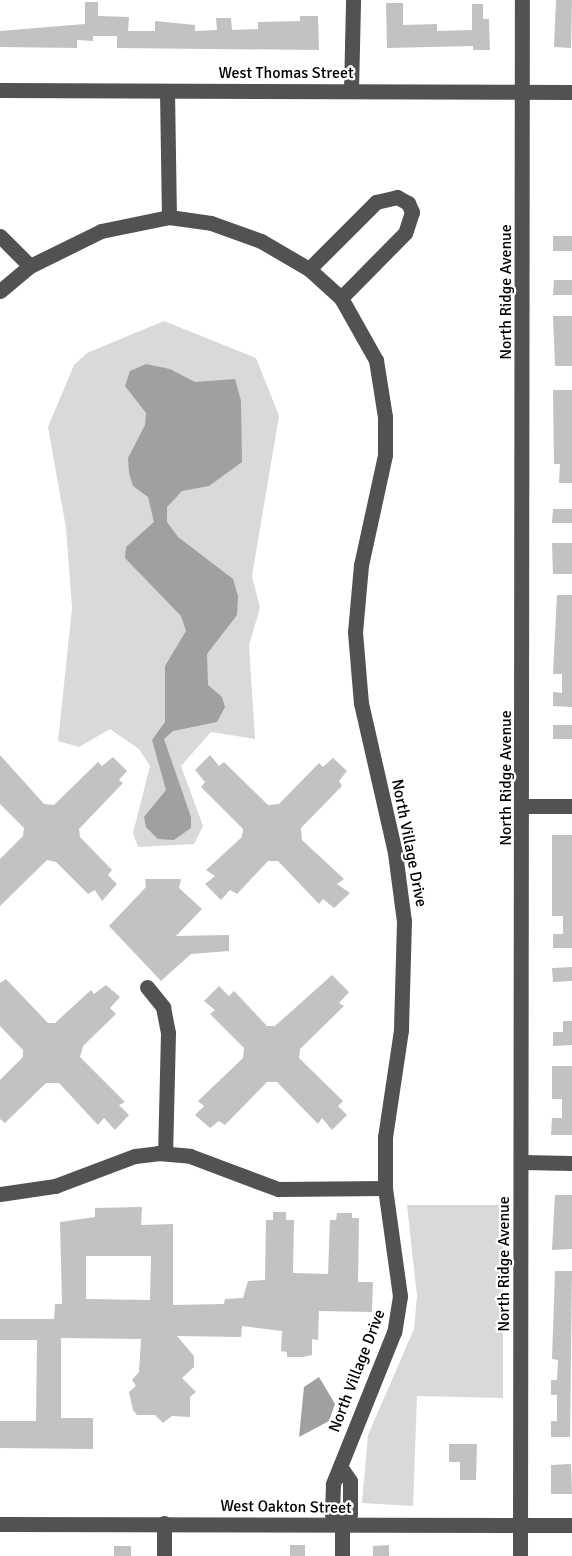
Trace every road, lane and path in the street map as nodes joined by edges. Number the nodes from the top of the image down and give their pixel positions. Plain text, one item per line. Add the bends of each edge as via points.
1 (352, 0) edge
2 (522, 0) edge
3 (0, 90) edge
4 (167, 91) junction
5 (351, 91) junction
6 (524, 92) junction
7 (572, 92) edge
8 (169, 217) junction
9 (0, 236) edge
10 (30, 266) junction
11 (309, 269) junction
12 (0, 291) edge
13 (341, 298) junction
14 (525, 806) junction
15 (572, 806) edge
16 (147, 987) dead end
17 (165, 1153) junction
18 (522, 1162) junction
19 (572, 1163) edge
20 (385, 1188) junction
21 (0, 1194) edge
22 (164, 1523) junction
23 (0, 1524) edge
24 (520, 1525) junction
25 (572, 1525) edge
26 (342, 1526) junction
27 (164, 1556) edge
28 (342, 1556) edge
29 (520, 1556) edge

1 - 5 street
2 - 6 street, North Ridge Avenue
3 - 4 street, West Thomas Street
4 - 5 street, West Thomas Street
4 - 8 street
5 - 6 street, West Thomas Street
6 - 7 street, West Thomas Street
6 - 14 street, North Ridge Avenue
8 - 10 street via 101,231
8 - 11 street, North Village Drive via 237,231
9 - 10 street
10 - 12 street
11 - 13 street, North Village Drive
11 - 13 street via 376,202 397,197 408,203 412,212 405,233
13 - 20 street, North Village Drive via 376,360 386,434 379,492 361,565 355,632 361,703 395,853 404,921 401,1030 387,1110
14 - 15 street
14 - 18 street, North Ridge Avenue
16 - 17 street via 163,1007 168,1032
17 - 20 street via 190,1156 278,1189
17 - 21 street via 135,1156 55,1186
18 - 19 street
18 - 24 street, North Ridge Avenue
20 - 26 street, North Village Drive via 400,1280 399,1313 354,1424 342,1469 350,1481 350,1514
22 - 23 street, West Oakton Street
22 - 26 street, West Oakton Street
22 - 27 street
24 - 25 street, West Oakton Street
24 - 26 street, West Oakton Street
24 - 29 street, North Ridge Avenue
26 - 28 street, North Village Drive

